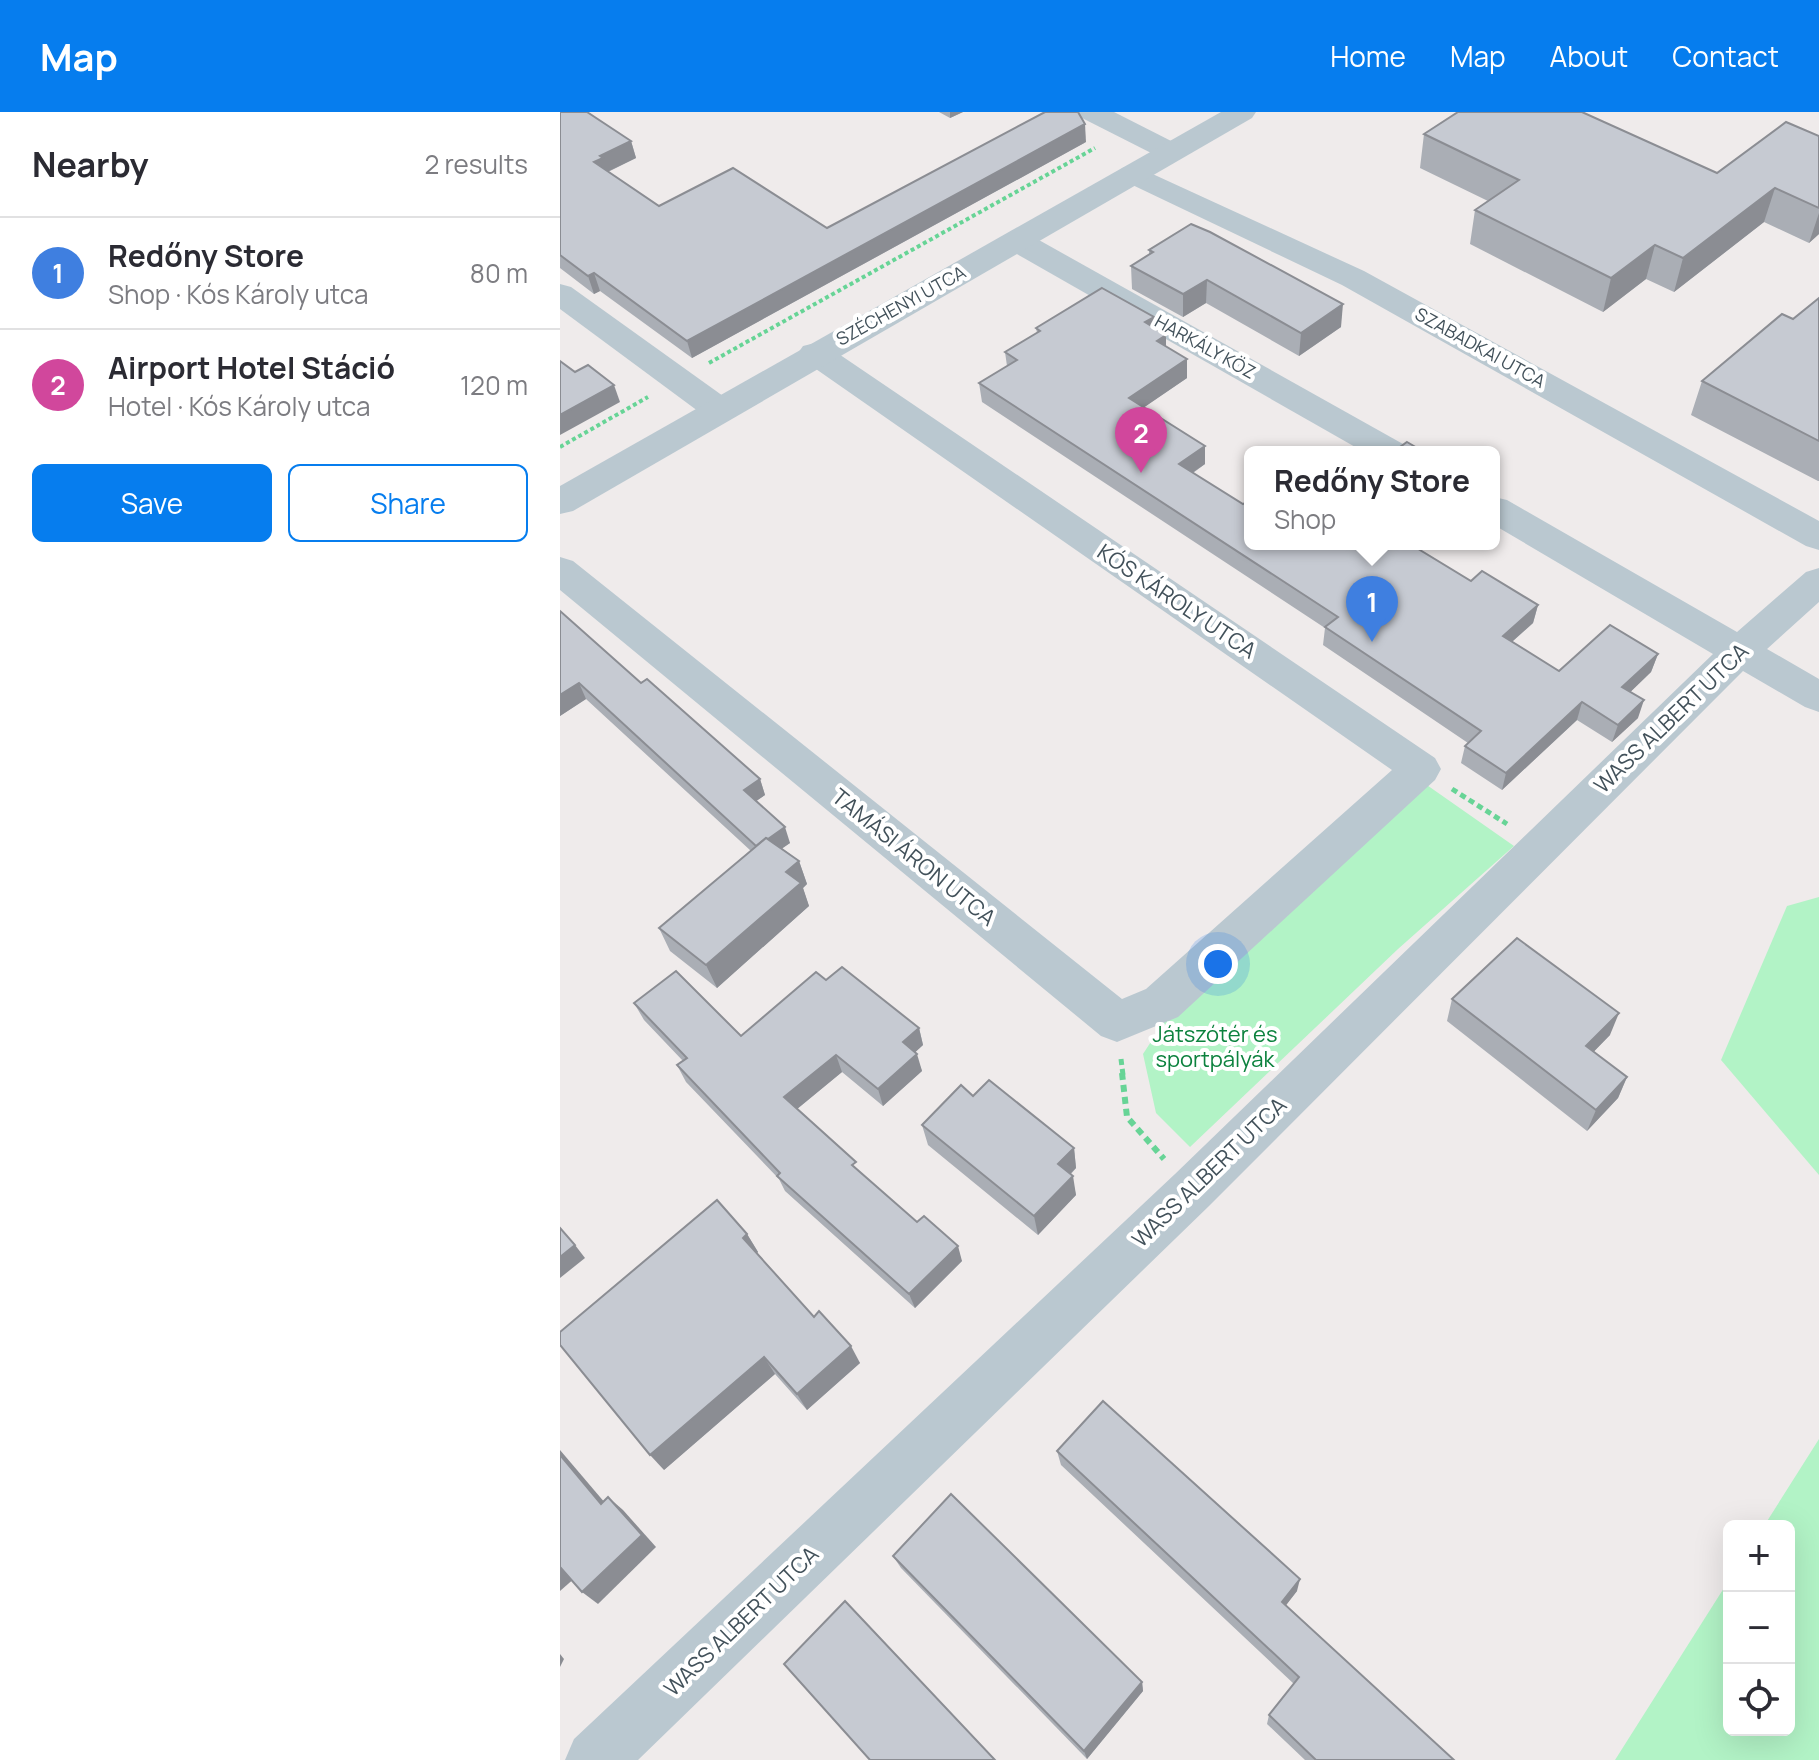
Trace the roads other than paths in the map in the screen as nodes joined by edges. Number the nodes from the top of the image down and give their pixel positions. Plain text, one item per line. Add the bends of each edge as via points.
1 (1092, 112) edge
2 (1242, 112) edge
3 (1171, 152) junction
4 (1133, 174) junction
5 (1019, 242) junction
6 (560, 294) edge
7 (815, 353) junction
8 (718, 409) junction
9 (1380, 446) edge
10 (560, 502) edge
11 (1500, 512) edge
12 (1819, 537) edge
13 (560, 570) edge
14 (1819, 581) edge
15 (1740, 651) junction
16 (1819, 697) edge
17 (1117, 1022) joint
18 (595, 1760) edge

1 - 3 street
2 - 3 street, SZÉCHENYI UTCA
3 - 4 street, SZÉCHENYI UTCA
4 - 5 street, SZÉCHENYI UTCA
4 - 12 street, SZABADKAI UTCA via 1353,278
5 - 7 street, SZÉCHENYI UTCA
5 - 9 street, HARKÁLY KÖZ
6 - 8 street
7 - 8 street, SZÉCHENYI UTCA
7 - 17 street, KÓS KÁROLY UTCA via 1421,769 1162,1003
8 - 10 street, SZÉCHENYI UTCA
11 - 15 street
13 - 17 street, TAMÁSI ÁRON UTCA
14 - 15 street, WASS ALBERT UTCA
15 - 16 street
15 - 18 street, WASS ALBERT UTCA via 1192,1190

